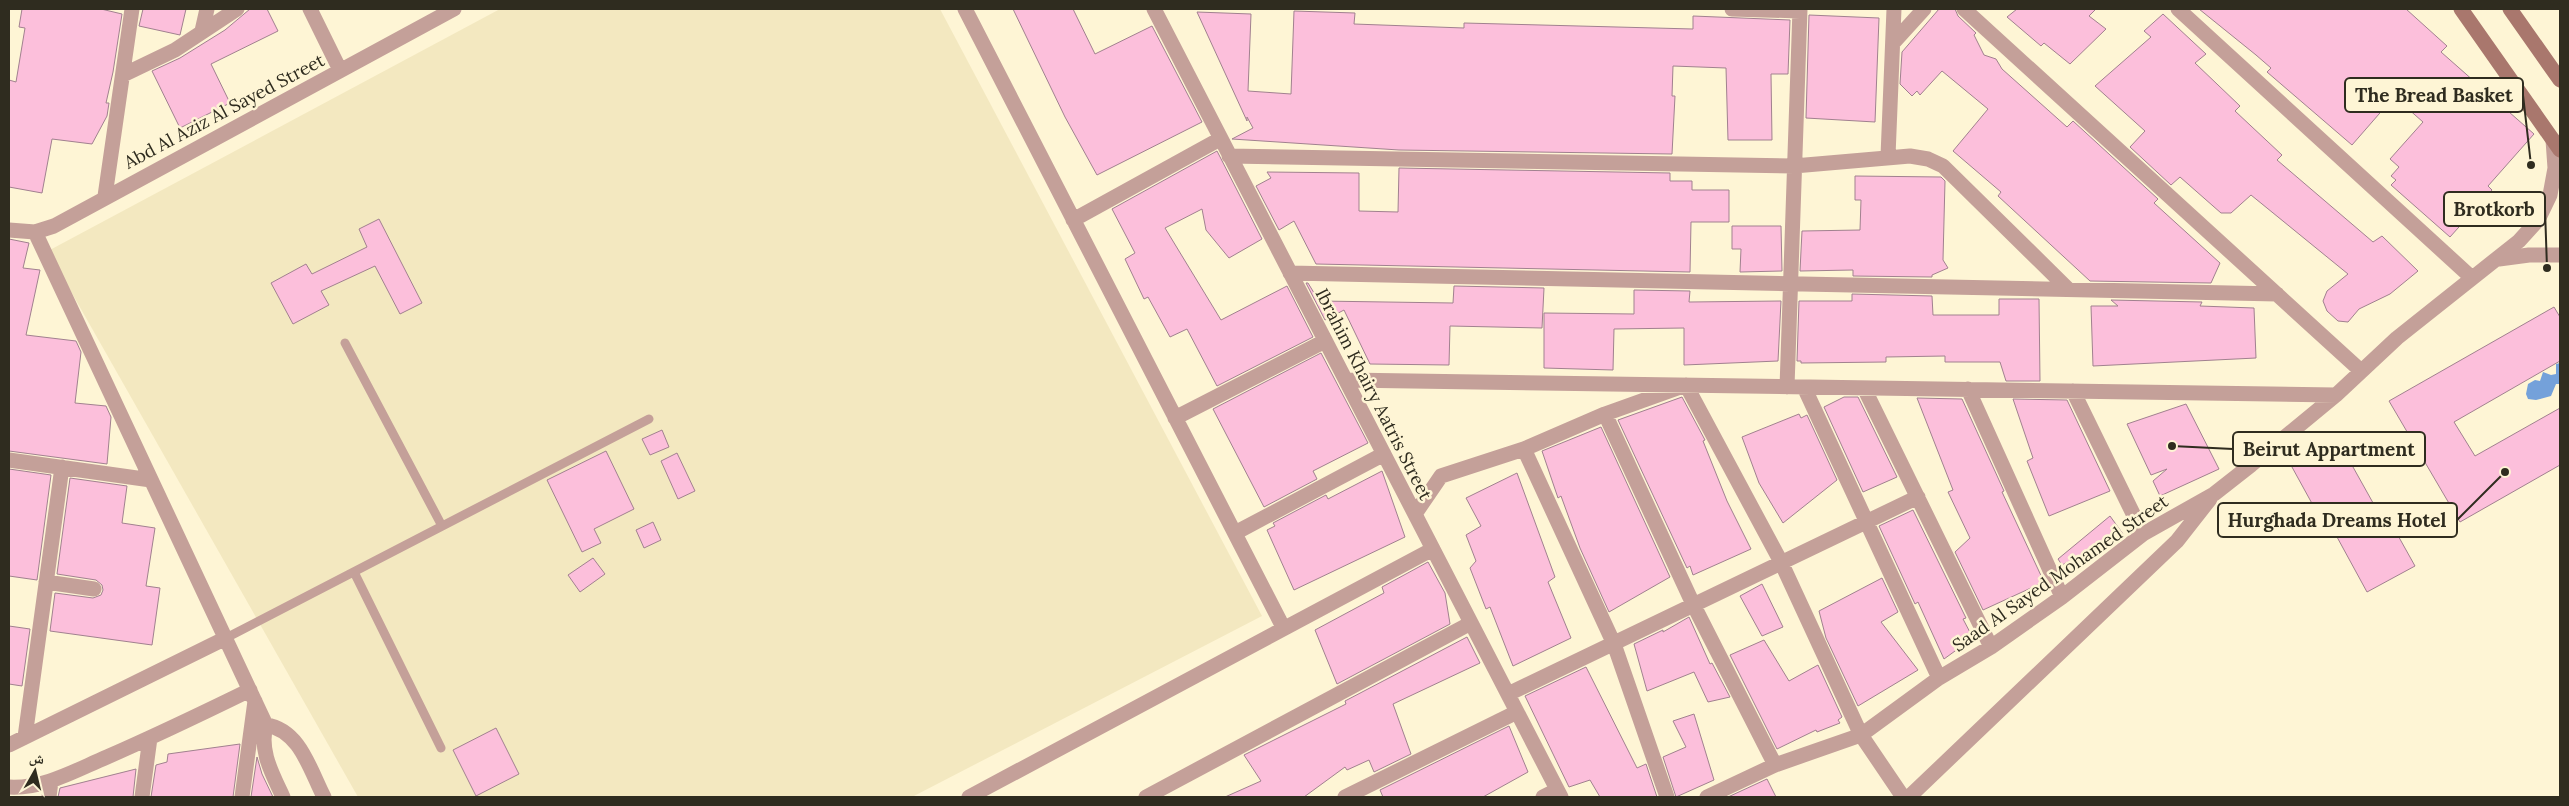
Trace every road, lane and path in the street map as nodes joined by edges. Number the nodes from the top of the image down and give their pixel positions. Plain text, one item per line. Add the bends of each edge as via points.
1 (132, 9) edge
2 (206, 9) edge
3 (237, 9) edge
4 (310, 9) edge
5 (454, 9) edge
6 (965, 9) edge
7 (1154, 9) edge
8 (1732, 9) edge
9 (1894, 9) edge
10 (1924, 9) edge
11 (1964, 9) edge
12 (2178, 9) edge
13 (2461, 9) edge
14 (2510, 9) edge
15 (1800, 10) edge
16 (202, 32) junction
17 (1894, 42) junction
18 (340, 70) junction
19 (123, 75) junction
20 (2560, 80) edge
21 (1220, 139) junction
22 (2557, 145) edge
23 (1229, 156) junction
24 (1888, 156) junction
25 (1794, 166) junction
26 (105, 196) junction
27 (1073, 220) junction
28 (9, 230) edge
29 (35, 232) junction
30 (2560, 255) edge
31 (2499, 258) junction
32 (1290, 273) junction
33 (2472, 278) junction
34 (1790, 283) junction
35 (2068, 289) junction
36 (2277, 294) junction
37 (1325, 341) junction
38 (345, 344) dead end
39 (2360, 370) junction
40 (1346, 380) junction
41 (1686, 385) junction
42 (1787, 387) junction
43 (1804, 387) junction
44 (1864, 388) junction
45 (1968, 389) junction
46 (2074, 391) junction
47 (2336, 395) junction
48 (1605, 414) junction
49 (1175, 418) junction
50 (648, 419) dead end
51 (1524, 449) junction
52 (1384, 454) junction
53 (9, 460) edge
54 (62, 467) junction
55 (151, 480) junction
56 (2214, 494) junction
57 (1918, 497) junction
58 (1415, 514) junction
59 (1866, 520) junction
60 (442, 526) junction
61 (1235, 533) junction
62 (2143, 534) junction
63 (1433, 549) junction
64 (1781, 562) junction
65 (354, 572) junction
66 (46, 582) junction
67 (94, 589) dead end
68 (2062, 597) junction
69 (1693, 604) junction
70 (1471, 623) junction
71 (1283, 627) junction
72 (226, 638) junction
73 (1614, 644) junction
74 (1991, 647) junction
75 (1939, 678) junction
76 (1508, 694) junction
77 (253, 696) junction
78 (1517, 712) junction
79 (266, 724) junction
80 (1861, 734) junction
81 (25, 737) junction
82 (150, 738) junction
83 (9, 745) edge
84 (440, 748) dead end
85 (1775, 765) junction
86 (51, 781) junction
87 (9, 787) edge
88 (1559, 794) edge
89 (49, 797) edge
90 (142, 797) edge
91 (242, 797) edge
92 (283, 797) edge
93 (324, 797) edge
94 (969, 797) edge
95 (1146, 797) edge
96 (1345, 797) edge
97 (1543, 797) edge
98 (1667, 797) edge
99 (1707, 797) edge
100 (1903, 797) edge
101 (1909, 797) edge

1 - 19 street
2 - 16 street
3 - 16 street
4 - 18 street
5 - 18 street, Abd Al Aziz Al Sayed Street
6 - 27 street
7 - 21 street, Ibrahim Khairy Aatris Street
8 - 15 street
9 - 17 street
10 - 17 street
11 - 36 street
12 - 33 street
13 - 22 main road
14 - 20 main road
15 - 25 street
16 - 19 street via 175,50
17 - 24 street
18 - 26 street, Abd Al Aziz Al Sayed Street
19 - 26 street
21 - 23 street, Ibrahim Khairy Aatris Street
21 - 27 street
22 - 31 street, Saad Al Sayed Mohamed Street via 2550,195 2538,220
23 - 25 street
23 - 32 street, Ibrahim Khairy Aatris Street
24 - 25 street
24 - 35 street via 1928,159 1943,166
25 - 34 street
26 - 29 street, Abd Al Aziz Al Sayed Street via 54,226
27 - 49 street
28 - 29 street, Abd Al Aziz Al Sayed Street
29 - 55 street
30 - 31 street
31 - 33 street, Saad Al Sayed Mohamed Street
32 - 34 street
32 - 37 street, Ibrahim Khairy Aatris Street
33 - 39 street, Saad Al Sayed Mohamed Street
34 - 35 street
34 - 42 street
35 - 36 street
36 - 39 street
37 - 40 street, Ibrahim Khairy Aatris Street
37 - 49 street
38 - 60 lane
39 - 47 street, Saad Al Sayed Mohamed Street
40 - 41 street
40 - 52 street, Ibrahim Khairy Aatris Street
41 - 42 street
41 - 48 street
41 - 64 street
42 - 43 street
43 - 44 street
43 - 59 street
44 - 45 street
44 - 57 street
45 - 46 street
45 - 68 street
46 - 47 street
46 - 62 street
47 - 56 street, Saad Al Sayed Mohamed Street
48 - 51 street
48 - 69 street
49 - 61 street
50 - 60 lane
51 - 58 street via 1442,476
51 - 73 street
52 - 58 street, Ibrahim Khairy Aatris Street
52 - 61 street
53 - 54 street
54 - 55 street
54 - 66 street
55 - 72 street
56 - 62 street, Saad Al Sayed Mohamed Street
56 - 101 street via 2177,541
57 - 59 street
57 - 74 street
58 - 63 street, Ibrahim Khairy Aatris Street
59 - 64 street
59 - 75 street
60 - 65 lane
61 - 71 street
62 - 68 street, Saad Al Sayed Mohamed Street
63 - 70 street, Ibrahim Khairy Aatris Street
63 - 71 street
64 - 69 street
64 - 80 street
65 - 72 lane
65 - 84 lane
66 - 67 street
66 - 81 street
68 - 74 street, Saad Al Sayed Mohamed Street
69 - 73 street
69 - 85 street
70 - 76 street, Ibrahim Khairy Aatris Street
70 - 95 street
71 - 94 street
72 - 77 street
72 - 81 street
73 - 76 street
73 - 98 street
74 - 75 street, Saad Al Sayed Mohamed Street
75 - 80 street, Saad Al Sayed Mohamed Street
76 - 78 street, Ibrahim Khairy Aatris Street
77 - 79 street
77 - 82 street
77 - 91 street
78 - 88 street, Ibrahim Khairy Aatris Street
78 - 96 street
79 - 92 street via 265,754
79 - 93 street via 276,726 292,737
80 - 85 street, Saad Al Sayed Mohamed Street
80 - 100 street
81 - 83 street
82 - 86 street
82 - 90 street
85 - 99 street, Saad Al Sayed Mohamed Street
86 - 87 street
86 - 89 street
88 - 97 street

